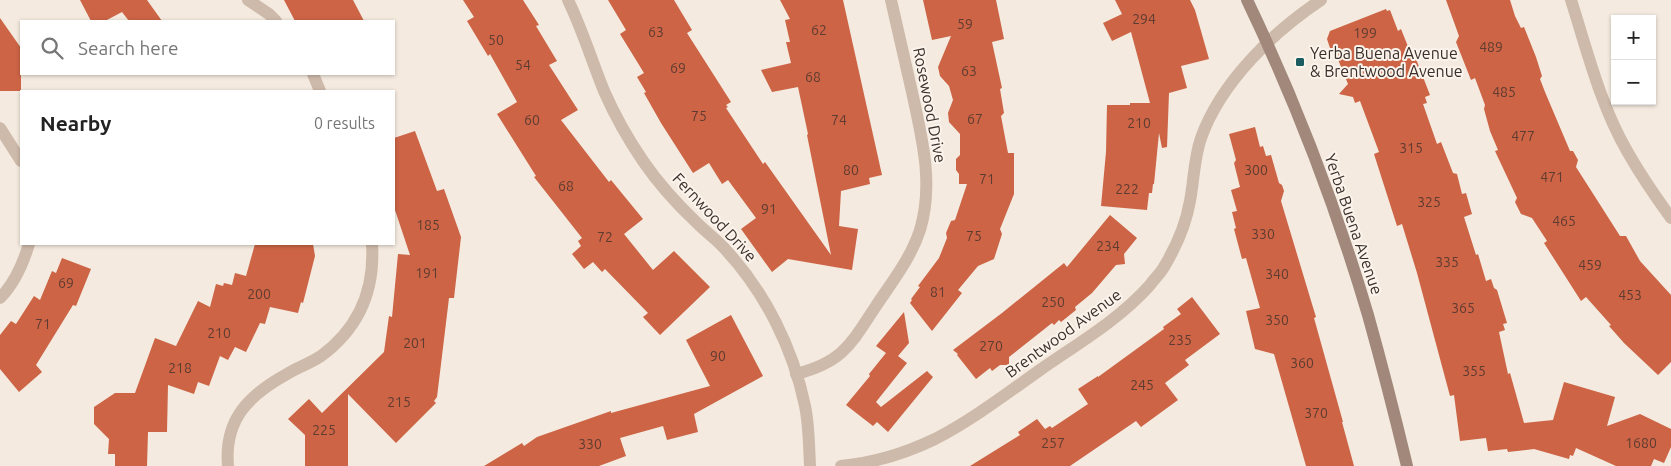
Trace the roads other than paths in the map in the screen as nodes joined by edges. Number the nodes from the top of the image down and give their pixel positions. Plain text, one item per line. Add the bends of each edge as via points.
1 (248, 0) edge
2 (568, 0) edge
3 (891, 0) edge
4 (1247, 0) edge
5 (1321, 0) edge
6 (1571, 0) edge
7 (275, 20) edge
8 (1267, 43) junction
9 (313, 75) edge
10 (320, 90) edge
11 (0, 128) edge
12 (20, 159) edge
13 (1671, 218) edge
14 (28, 245) edge
15 (372, 245) edge
16 (0, 298) edge
17 (796, 374) junction
18 (228, 466) edge
19 (810, 466) edge
20 (841, 466) edge
21 (1407, 466) edge

1 - 7 street
2 - 17 street, Fernwood Drive via 621,128 670,195 725,248 748,276 785,340
3 - 17 street, Rosewood Drive via 927,172 926,203 920,231 906,262 851,343 823,366
4 - 8 street, Yerba Buena Avenue
5 - 8 street, Brentwood Avenue
6 - 13 street via 1598,83 1622,142
8 - 20 street, Brentwood Avenue via 1238,74 1216,107 1201,137 1190,202 1180,236 1163,269 1138,299 979,413 942,435 898,454
8 - 21 street, Yerba Buena Avenue via 1310,143 1350,256
9 - 10 street
11 - 12 street
14 - 16 street via 24,262 9,290
15 - 18 street via 368,292 357,318 341,340 319,357 264,388 243,406 232,426 226,449
17 - 19 street, Fernwood Drive via 805,406

